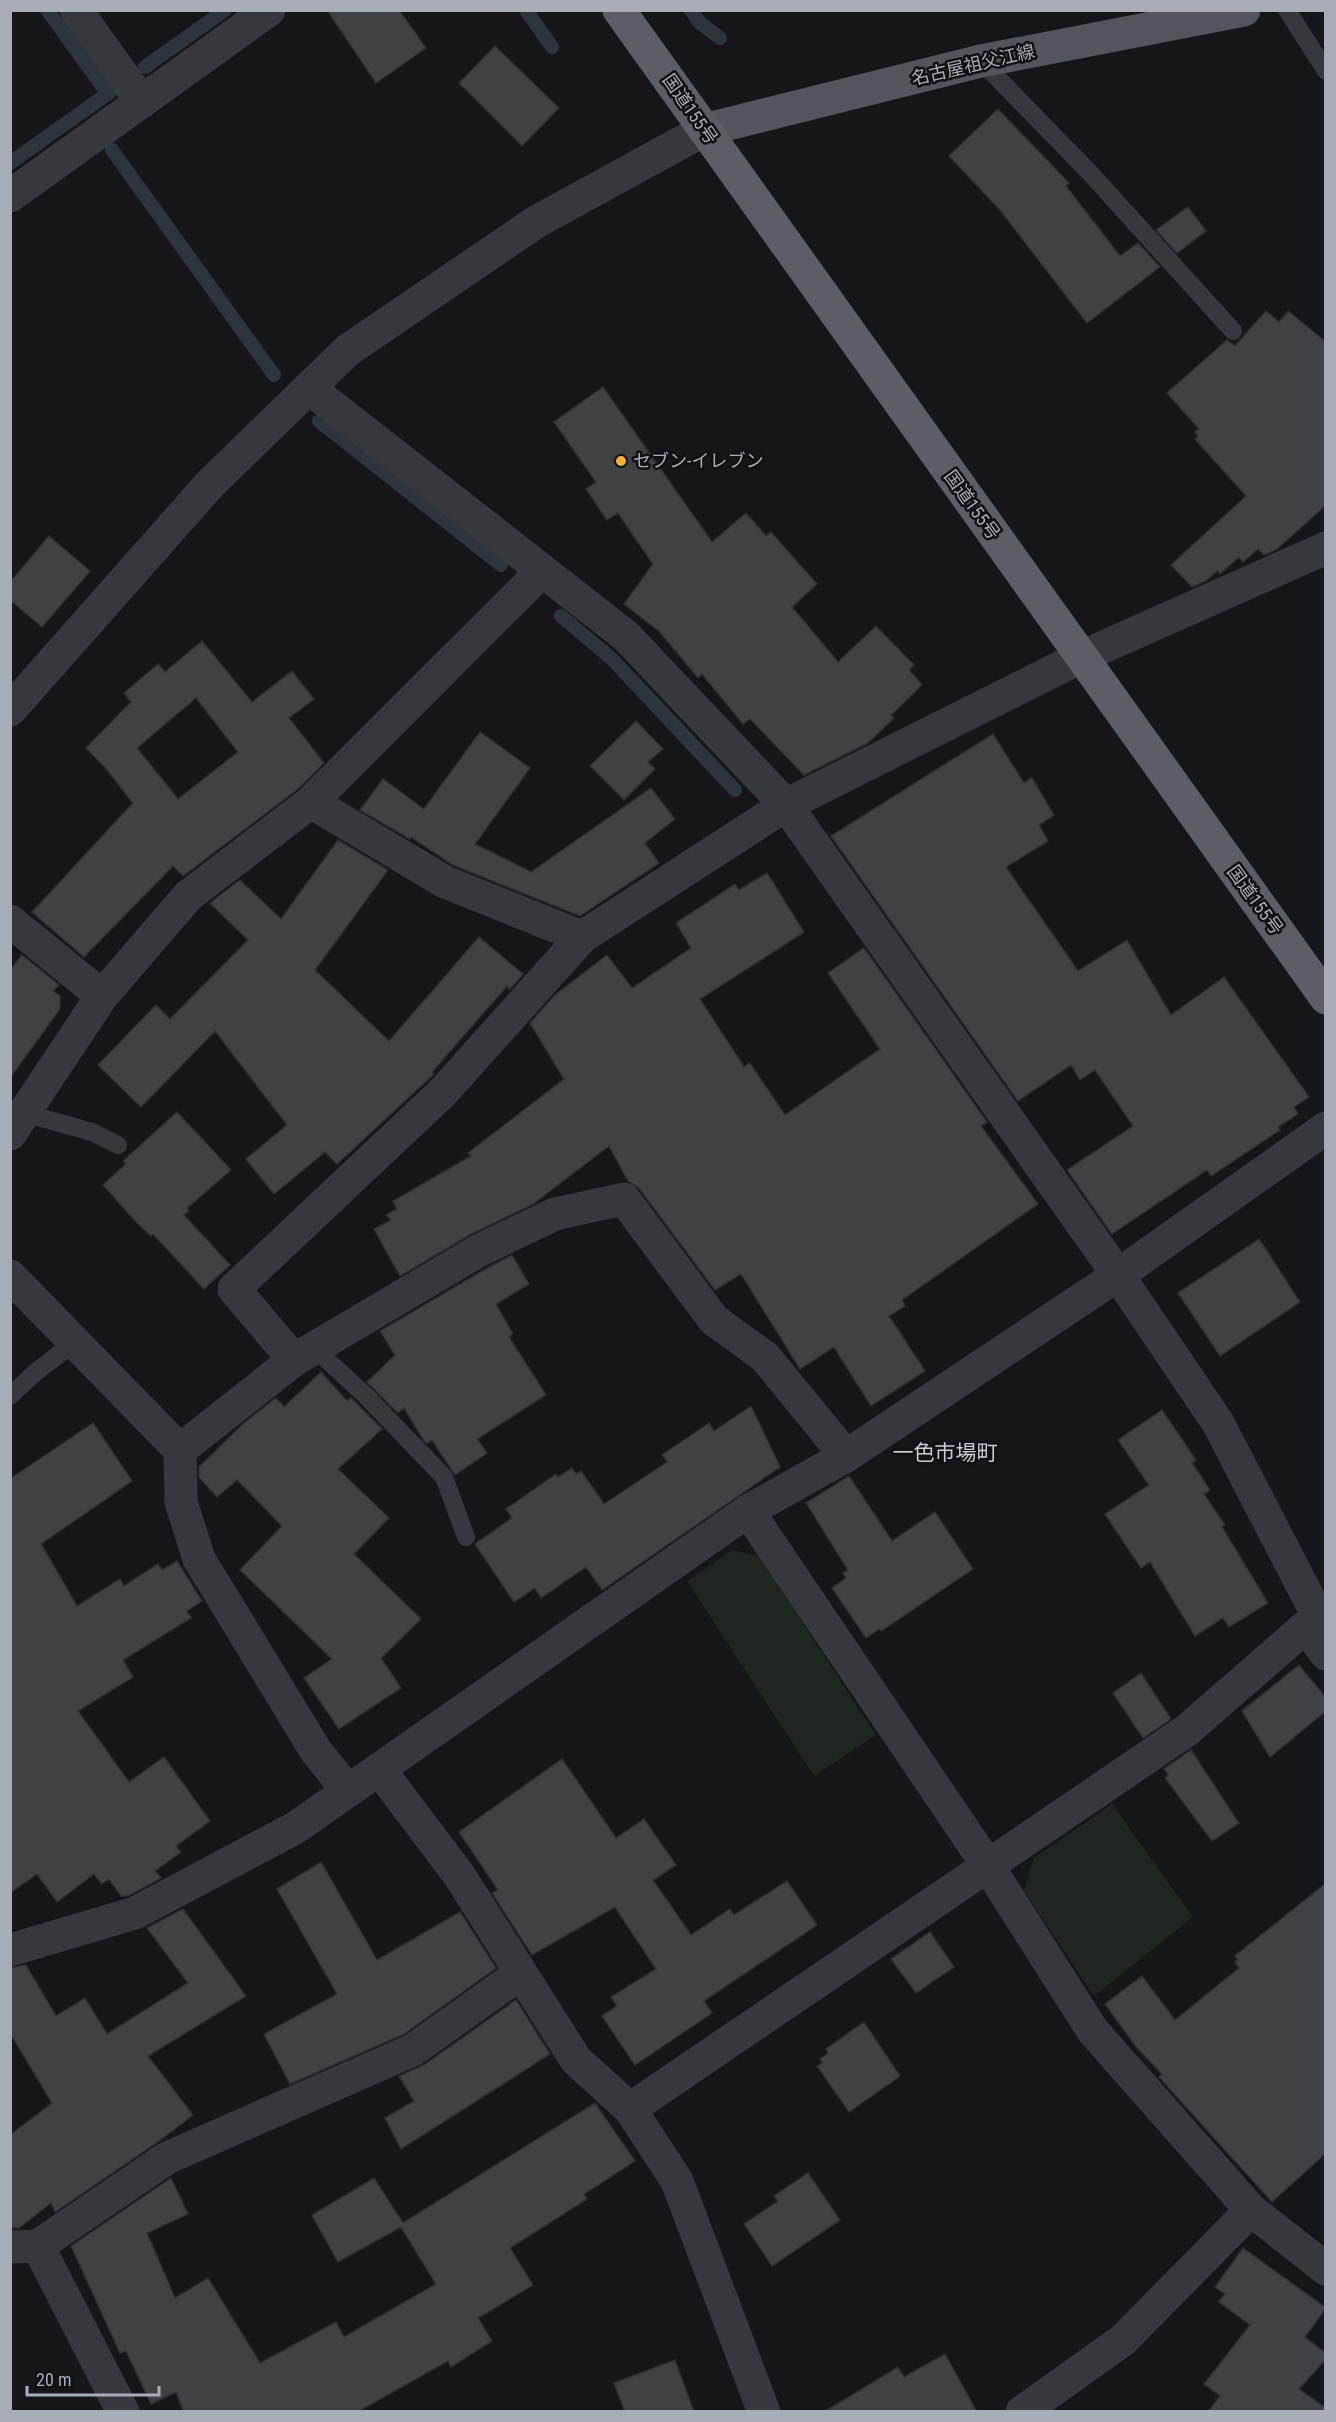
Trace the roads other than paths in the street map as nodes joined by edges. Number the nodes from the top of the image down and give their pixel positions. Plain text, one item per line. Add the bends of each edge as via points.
1 (76, 10) edge
2 (270, 10) edge
3 (620, 10) edge
4 (1244, 10) edge
5 (1287, 10) edge
6 (1138, 20) edge
7 (981, 61) junction
8 (1326, 71) edge
9 (142, 102) junction
10 (704, 130) junction
11 (10, 196) edge
12 (1233, 331) dead end
13 (309, 388) junction
14 (1326, 548) edge
15 (542, 571) junction
16 (1081, 657) junction
17 (10, 710) edge
18 (311, 802) junction
19 (786, 806) junction
20 (10, 921) edge
21 (582, 938) junction
22 (102, 996) junction
23 (1326, 999) edge
24 (17, 1123) edge
25 (1326, 1128) edge
26 (118, 1145) dead end
27 (1118, 1275) junction
28 (10, 1276) edge
29 (75, 1342) junction
30 (304, 1354) junction
31 (10, 1396) edge
32 (180, 1450) junction
33 (846, 1456) junction
34 (748, 1511) junction
35 (466, 1537) dead end
36 (1306, 1627) junction
37 (1326, 1654) edge
38 (379, 1769) junction
39 (348, 1791) junction
40 (988, 1866) junction
41 (10, 1950) edge
42 (521, 1973) junction
43 (630, 2109) junction
44 (1251, 2210) junction
45 (24, 2246) edge
46 (1326, 2269) edge
47 (123, 2412) edge
48 (764, 2412) edge
49 (1022, 2412) edge

1 - 9 street
2 - 9 street
3 - 10 highway, 国道155号
4 - 6 main road, 名古屋祖父江線
5 - 8 lane
6 - 7 main road, 名古屋祖父江線
7 - 10 main road, 名古屋祖父江線
7 - 12 lane via 1091,174
9 - 11 street
10 - 13 street via 536,222 348,350
10 - 16 highway, 国道155号
13 - 15 street
13 - 17 street via 210,484
14 - 16 street
15 - 18 street
15 - 19 street via 626,636
16 - 19 street
16 - 23 highway, 国道155号
18 - 21 street via 445,882
18 - 22 street via 188,896
19 - 21 street
19 - 27 street
20 - 22 street
21 - 30 street via 443,1092 234,1289
22 - 24 street
24 - 26 lane via 92,1131
25 - 27 street
27 - 33 street
27 - 36 street via 1218,1423 1318,1616
28 - 29 street
29 - 31 lane
29 - 32 street
30 - 32 street
30 - 33 street via 480,1250 555,1214 624,1199 714,1320 765,1357
30 - 35 lane via 366,1396 444,1477
32 - 39 street via 181,1502 199,1559 316,1751
33 - 34 street
34 - 38 street
34 - 40 street
36 - 37 street
36 - 40 street via 1186,1731
38 - 39 street
38 - 42 street via 459,1875
39 - 41 street via 295,1828 135,1913
40 - 43 street
40 - 44 street via 1093,2031
42 - 43 street via 576,2060
42 - 45 street via 412,2050 167,2158
43 - 48 street via 677,2181
44 - 46 street
44 - 49 street via 1123,2340
45 - 47 street

